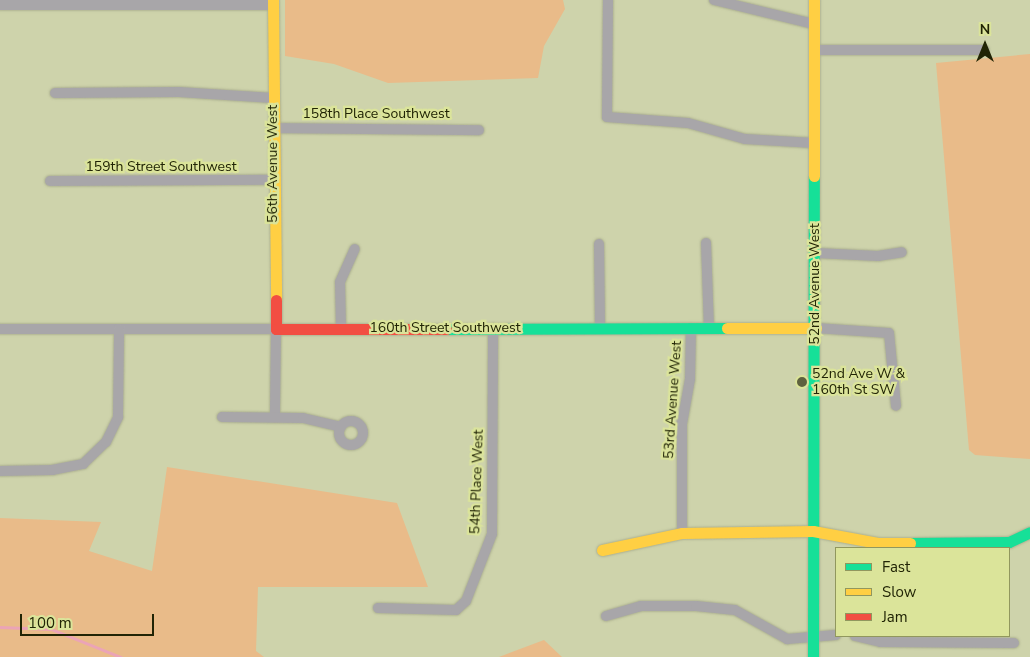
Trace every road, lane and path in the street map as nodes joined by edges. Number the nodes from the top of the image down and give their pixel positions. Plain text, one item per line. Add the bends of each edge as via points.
1 (608, 0) edge
2 (714, 0) edge
3 (814, 0) edge
4 (58, 2) edge
5 (165, 2) edge
6 (274, 2) edge
7 (0, 5) edge
8 (814, 24) junction
9 (814, 50) junction
10 (984, 50) dead end
11 (55, 93) dead end
12 (273, 98) junction
13 (272, 128) junction
14 (479, 130) dead end
15 (814, 143) junction
16 (273, 180) junction
17 (50, 181) dead end
18 (706, 243) dead end
19 (599, 244) dead end
20 (355, 249) dead end
21 (902, 252) dead end
22 (816, 253) junction
23 (341, 328) junction
24 (493, 328) junction
25 (600, 328) junction
26 (691, 328) junction
27 (709, 328) junction
28 (816, 328) junction
29 (0, 329) edge
30 (119, 329) junction
31 (276, 329) junction
32 (896, 406) dead end
33 (222, 417) dead end
34 (275, 417) junction
35 (341, 427) dead end
36 (0, 471) edge
37 (813, 531) junction
38 (1030, 532) edge
39 (682, 533) junction
40 (602, 550) dead end
41 (378, 608) dead end
42 (606, 616) dead end
43 (835, 635) edge
44 (859, 637) edge
45 (812, 638) junction
46 (1014, 643) dead end
47 (812, 657) edge

1 - 15 street via 607,117 688,123 745,139
2 - 8 street
3 - 8 street, 52nd Avenue West
4 - 5 street
4 - 7 street
5 - 6 street
6 - 12 street, 56th Avenue West
8 - 9 street, 52nd Avenue West
9 - 10 street
9 - 15 street, 52nd Avenue West
11 - 12 street via 180,92
12 - 13 street, 56th Avenue West
13 - 14 street, 158th Place Southwest
13 - 16 street, 56th Avenue West
15 - 22 street, 52nd Avenue West
16 - 17 street, 159th Street Southwest
16 - 31 street, 56th Avenue West
18 - 27 street
19 - 25 street
20 - 23 street via 340,282
21 - 22 street via 878,256
22 - 28 street, 52nd Avenue West
23 - 24 street, 160th Street Southwest
23 - 31 street, 160th Street Southwest
24 - 25 street, 160th Street Southwest
24 - 41 street, 54th Place West via 492,534 466,601 456,610
25 - 26 street, 160th Street Southwest
26 - 27 street, 160th Street Southwest
26 - 39 street, 53rd Avenue West via 690,379 682,424
27 - 28 street, 160th Street Southwest
28 - 32 street, 160th Street Southwest via 889,333
28 - 37 street, 52nd Avenue West
29 - 30 street, 160th Street Southwest
30 - 31 street, 160th Street Southwest
30 - 36 street via 118,417 106,442 83,464 52,470
31 - 34 street
33 - 34 street
34 - 35 street via 319,420
37 - 38 street via 878,543 1009,542
37 - 39 street
37 - 45 street, 52nd Avenue West
39 - 40 street
42 - 45 street via 641,606 735,610 787,639
43 - 45 street
44 - 46 street via 880,642
45 - 47 street, 52nd Avenue West

